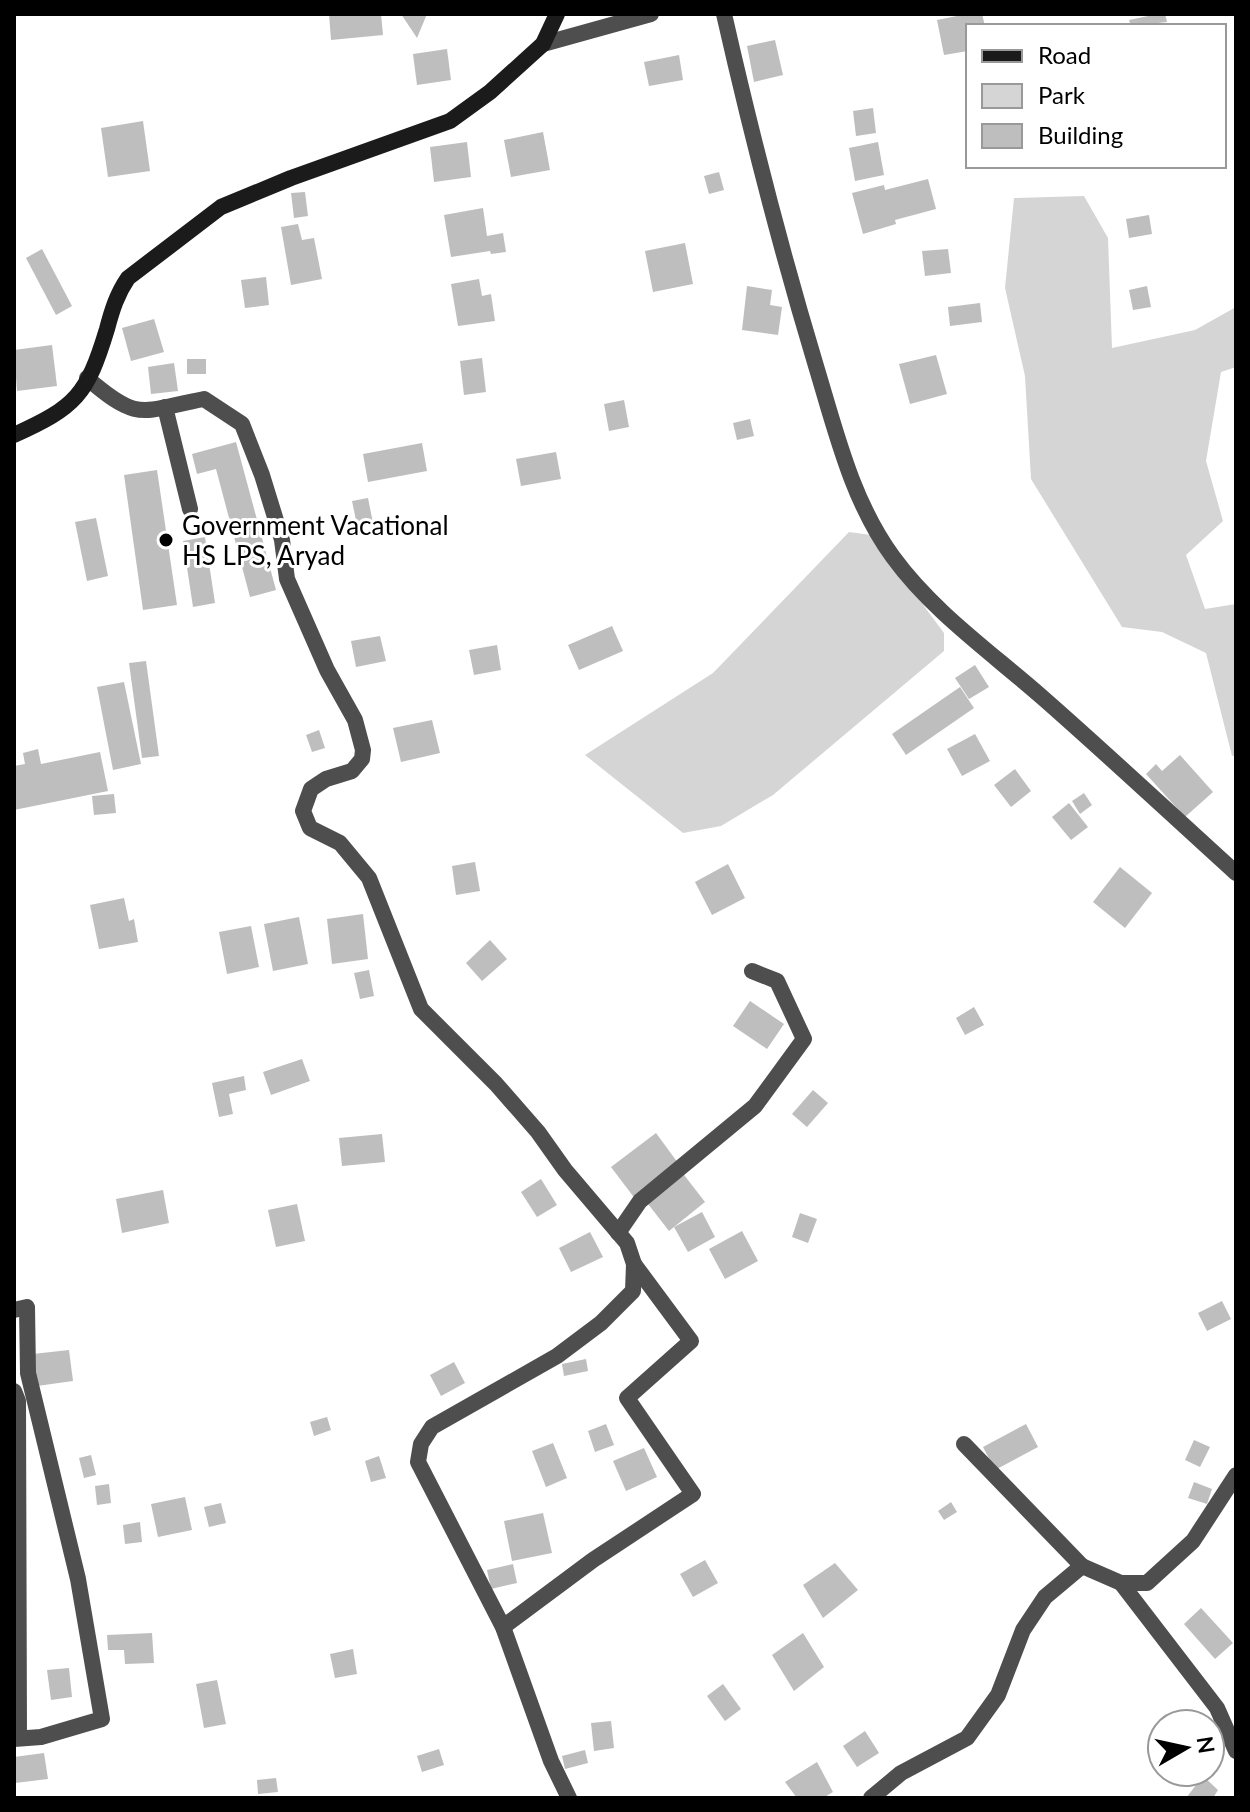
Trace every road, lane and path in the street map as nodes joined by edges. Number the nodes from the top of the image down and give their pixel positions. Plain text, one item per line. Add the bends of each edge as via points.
1 (557, 14) edge
2 (651, 14) edge
3 (724, 14) edge
4 (543, 44) junction
5 (87, 378) junction
6 (165, 407) junction
7 (14, 435) edge
8 (190, 509) dead end
9 (1236, 873) edge
10 (752, 971) dead end
11 (618, 1233) junction
12 (634, 1264) junction
13 (14, 1310) edge
14 (14, 1391) edge
15 (964, 1444) dead end
16 (1236, 1475) edge
17 (1082, 1566) junction
18 (1121, 1583) junction
19 (503, 1627) junction
20 (16, 1738) edge
21 (1236, 1751) edge
22 (569, 1798) edge
23 (871, 1798) edge

1 - 4 main road
2 - 4 street
3 - 9 street via 798,306 842,453 878,534 910,577 964,632
4 - 5 main road via 450,121 221,207 128,278 117,293 96,365
5 - 6 street via 127,408 145,412
5 - 7 main road via 65,410
6 - 8 street
6 - 11 street via 204,399 242,424 278,526 291,590 355,720 362,759 352,771 311,789 303,811 310,828 340,843 369,878 421,1009 496,1084
10 - 11 street via 777,981 804,1039 755,1106 640,1201
11 - 12 street
12 - 19 street via 633,1291 601,1323 557,1356 432,1427 421,1444 418,1462
12 - 19 street via 691,1341 627,1398 693,1494
13 - 20 street via 27,1307 28,1373 78,1579 102,1719 41,1737
14 - 20 street
15 - 17 street
16 - 18 street via 1193,1541 1164,1569 1147,1583
17 - 18 street
17 - 23 street via 1045,1597 1029,1621 998,1695 967,1738 901,1773
18 - 21 street via 1217,1708
19 - 22 street

